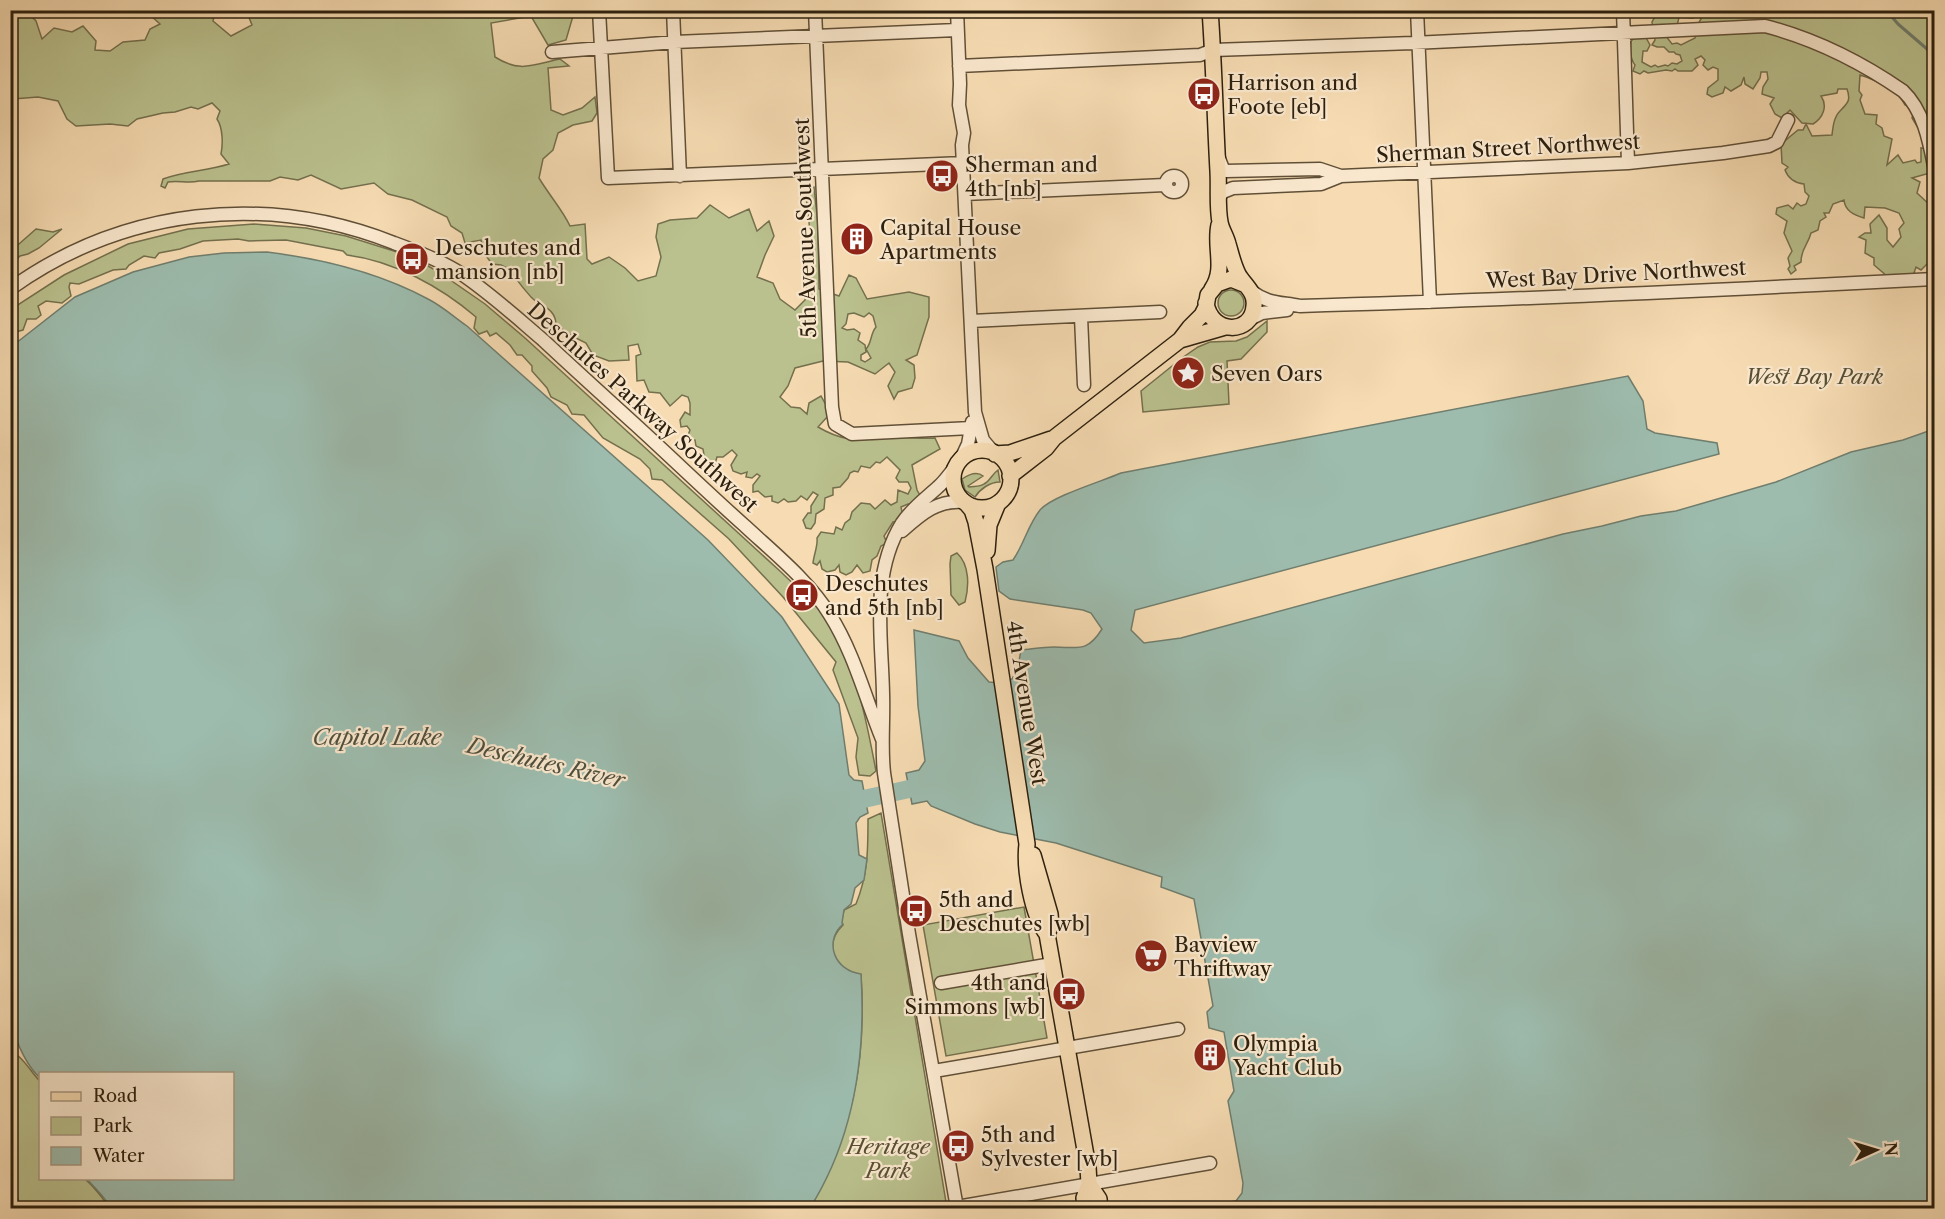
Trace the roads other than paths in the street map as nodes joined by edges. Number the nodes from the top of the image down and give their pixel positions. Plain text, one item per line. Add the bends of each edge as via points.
1 (599, 10) edge
2 (673, 10) edge
3 (815, 10) edge
4 (957, 10) edge
5 (1210, 10) edge
6 (1417, 10) edge
7 (1623, 10) edge
8 (957, 30) junction
9 (1623, 34) junction
10 (816, 36) junction
11 (675, 42) junction
12 (1418, 43) junction
13 (601, 47) junction
14 (1213, 50) junction
15 (552, 52) dead end
16 (959, 66) junction
17 (1788, 120) dead end
18 (1217, 152) junction
19 (1628, 163) junction
20 (963, 164) junction
21 (1935, 166) edge
22 (822, 169) junction
23 (1424, 173) junction
24 (681, 176) junction
25 (1341, 176) junction
26 (1166, 185) dead end
27 (964, 194) junction
28 (1219, 197) junction
29 (1220, 222) junction
30 (1935, 279) edge
31 (1248, 288) junction
32 (10, 289) edge
33 (1209, 296) junction
34 (1430, 302) junction
35 (1300, 306) junction
36 (1160, 312) dead end
37 (1081, 317) junction
38 (1248, 320) junction
39 (971, 321) junction
40 (1225, 327) junction
41 (1180, 340) junction
42 (1084, 385) dead end
43 (975, 412) junction
44 (971, 428) junction
45 (1054, 438) junction
46 (994, 453) junction
47 (959, 462) junction
48 (1010, 476) junction
49 (998, 503) junction
50 (968, 507) junction
51 (894, 538) junction
52 (985, 569) junction
53 (882, 739) junction
54 (1052, 964) junction
55 (941, 983) dead end
56 (1178, 1029) dead end
57 (1066, 1048) junction
58 (934, 1071) junction
59 (1210, 1163) dead end
60 (1089, 1184) junction
61 (957, 1208) edge
62 (1086, 1209) edge
63 (1100, 1209) edge

1 - 13 street
2 - 11 street
3 - 10 street, 5th Avenue Southwest
4 - 8 street
5 - 14 main road
6 - 12 street
7 - 9 street
8 - 10 street
8 - 16 street
9 - 12 street
9 - 19 street
9 - 21 street via 1765,26 1814,42 1862,65 1909,97
10 - 11 street
10 - 22 street, 5th Avenue Southwest
11 - 13 street
11 - 24 street
12 - 14 street
12 - 23 street
13 - 15 street
13 - 24 street via 608,178
14 - 16 street via 1200,55
14 - 18 main road
16 - 20 street
17 - 19 street, Sherman Street Northwest via 1777,142 1769,146
18 - 25 street via 1226,171 1320,169
18 - 28 main road
19 - 23 street, Sherman Street Northwest
20 - 22 street
20 - 27 street
22 - 24 street
22 - 44 street, 5th Avenue Southwest via 832,407 836,424 852,434
23 - 25 street, Sherman Street Northwest
23 - 34 street
25 - 28 street, Sherman Street Northwest via 1321,184 1233,188
26 - 27 street
27 - 39 street
28 - 29 main road
29 - 31 main road via 1237,271
29 - 33 main road via 1219,272
30 - 34 street, West Bay Drive Northwest
31 - 33 main road via 1239,281 1224,280
31 - 35 street, West Bay Drive Northwest via 1271,302
31 - 38 main road via 1254,306
32 - 53 street, Deschutes Parkway Southwest via 48,265 116,234 156,222 231,213 295,216 349,227 457,271 515,316 804,583 828,611 846,643
33 - 40 main road via 1212,319
33 - 41 main road via 1202,315
34 - 35 street, West Bay Drive Northwest
35 - 38 street, West Bay Drive Northwest via 1262,313
36 - 37 street
37 - 39 street
37 - 42 street
38 - 40 main road via 1234,328
39 - 43 street
40 - 41 main road
41 - 45 main road
43 - 44 street
43 - 46 street via 983,440
44 - 47 street
45 - 46 main road via 1010,453
45 - 48 main road
46 - 47 main road via 976,450
46 - 48 main road via 1008,466
47 - 50 main road via 953,482
47 - 51 street via 908,514
48 - 49 main road via 1010,486
49 - 50 main road
49 - 52 main road via 988,536
50 - 51 street via 954,501 937,505
50 - 52 main road
51 - 53 street via 880,590
52 - 54 main road, 4th Avenue West via 1036,912 1047,934
53 - 58 street via 909,934
54 - 55 street
54 - 57 main road, 4th Avenue West
56 - 57 street
57 - 58 street
57 - 60 main road, 4th Avenue West
58 - 61 street
59 - 60 street
60 - 61 street
60 - 62 main road, 4th Avenue West via 1084,1198
60 - 63 main road via 1099,1199

